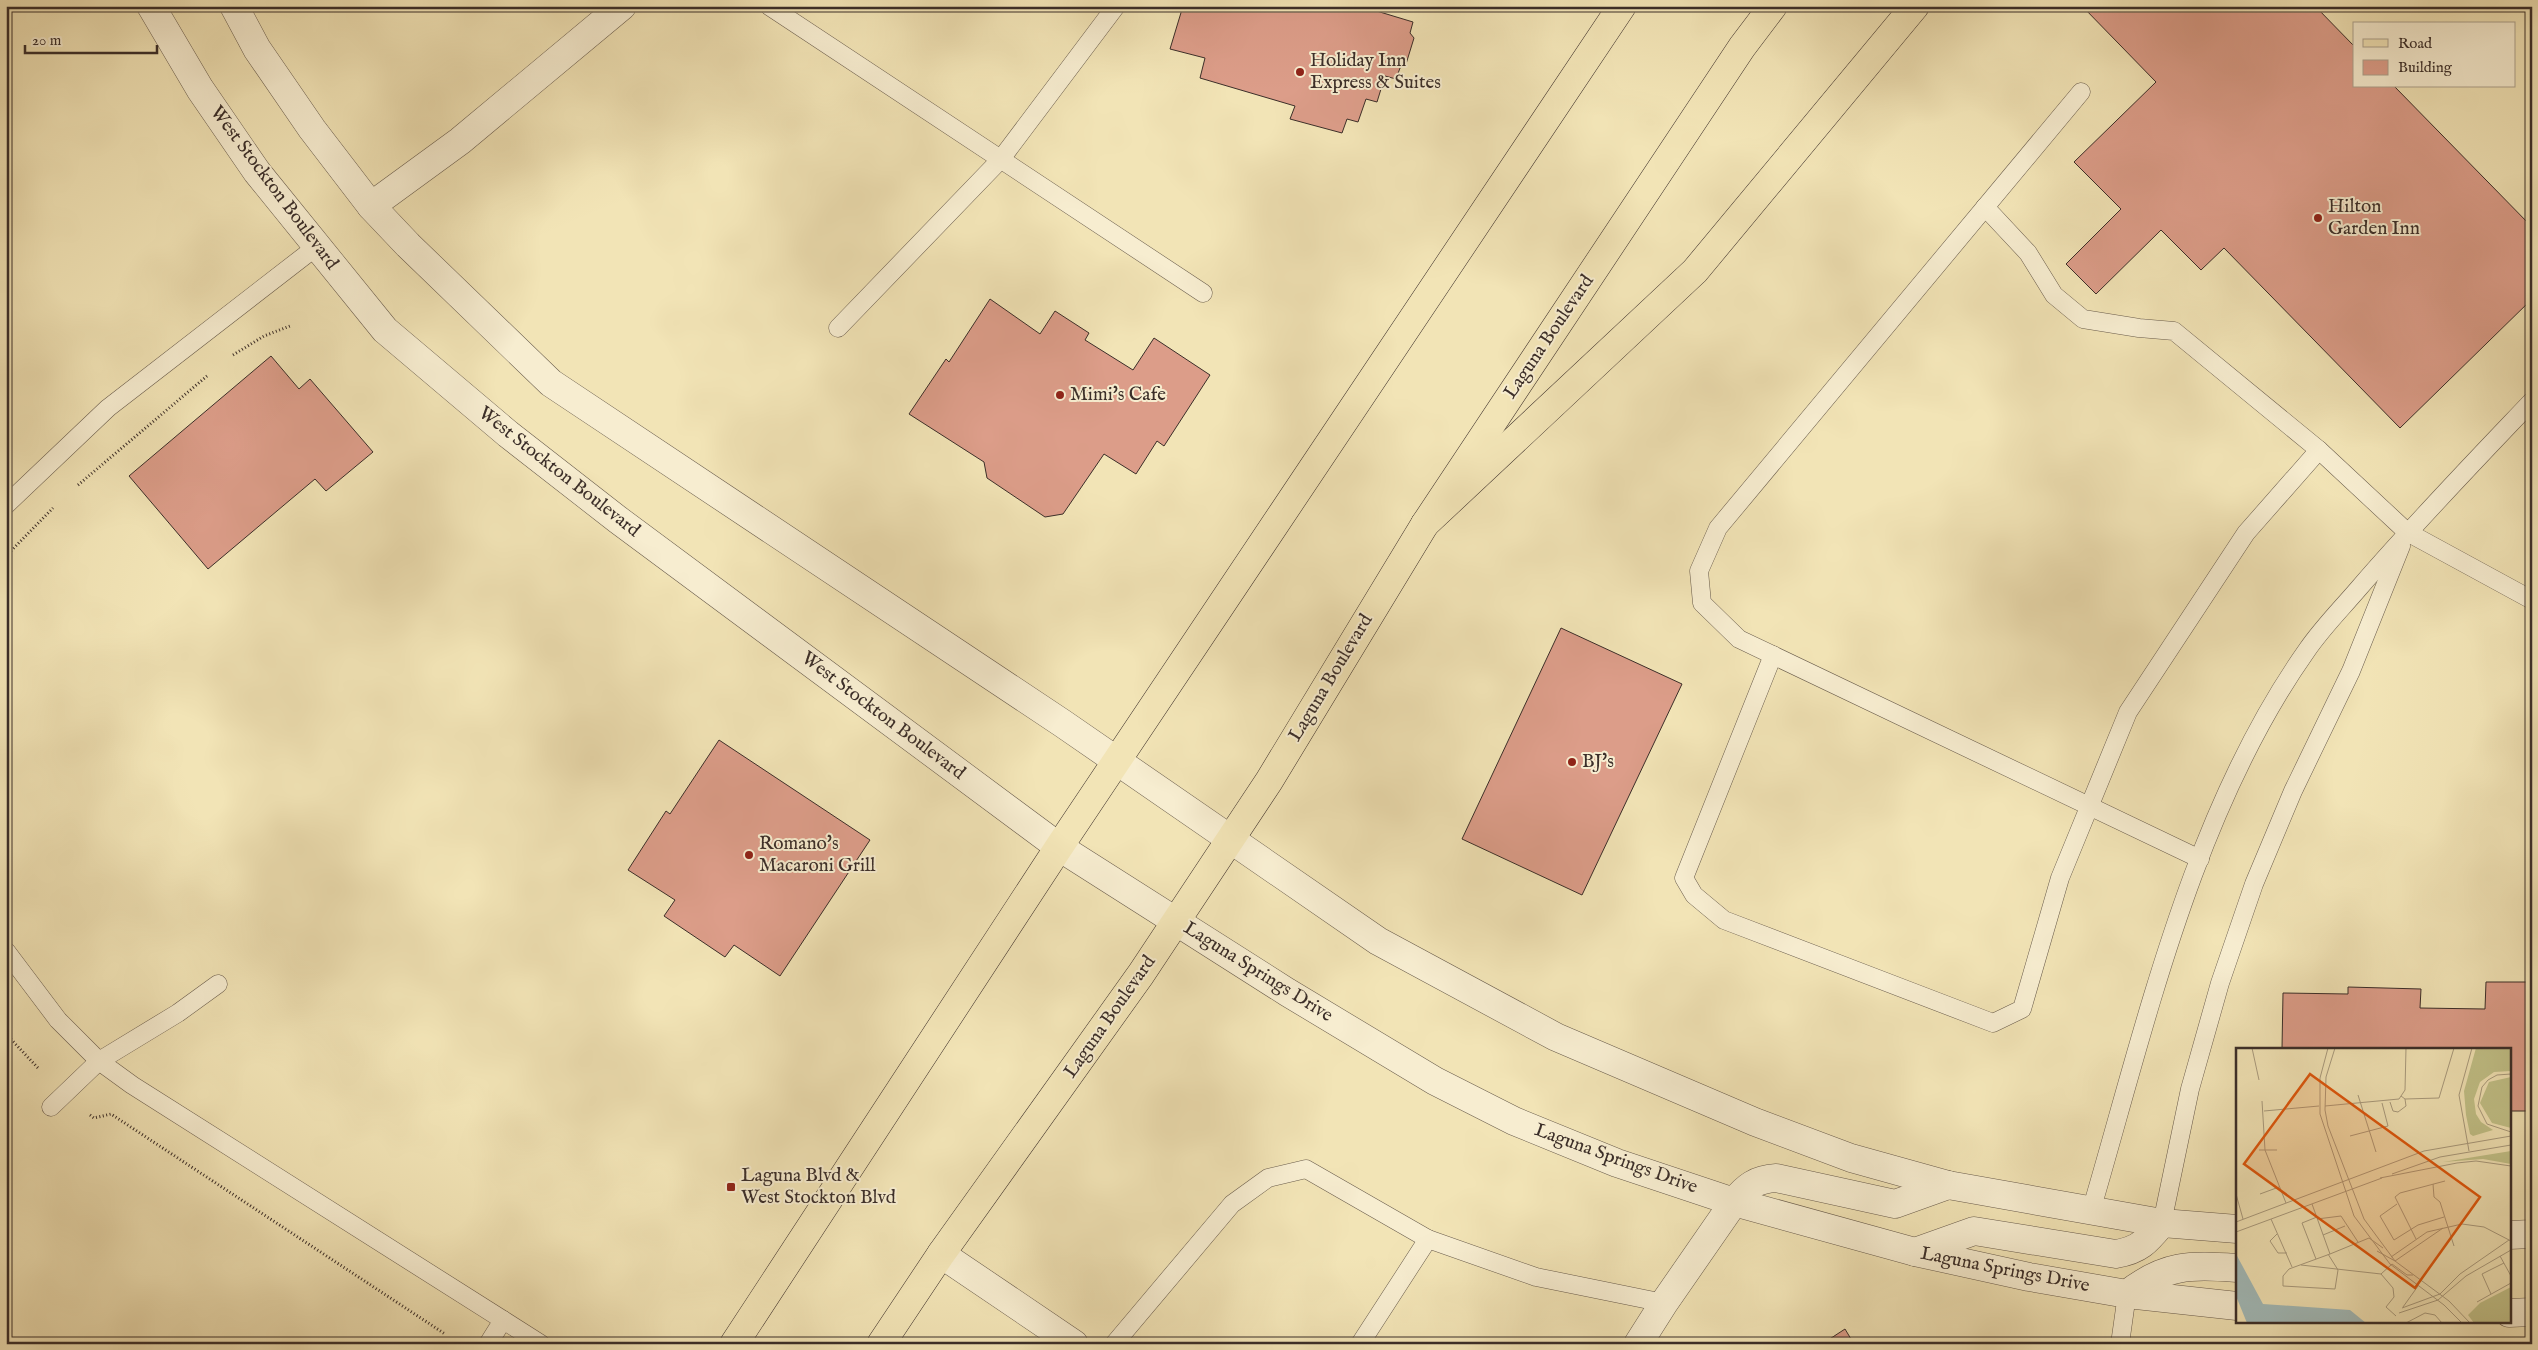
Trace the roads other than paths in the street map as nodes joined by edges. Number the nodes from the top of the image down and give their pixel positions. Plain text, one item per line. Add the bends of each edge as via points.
1 (151, 6) edge
2 (234, 6) edge
3 (622, 6) edge
4 (769, 6) edge
5 (1116, 6) edge
6 (1622, 6) edge
7 (1773, 6) edge
8 (1915, 6) edge
9 (2081, 92) dead end
10 (1001, 159) junction
11 (371, 206) junction
12 (1985, 207) junction
13 (316, 247) junction
14 (1203, 293) dead end
15 (838, 328) dead end
16 (2532, 401) edge
17 (2319, 450) junction
18 (6, 505) edge
19 (1425, 524) junction
20 (2407, 532) junction
21 (2532, 600) edge
22 (1772, 655) junction
23 (1117, 760) junction
24 (2088, 806) junction
25 (1229, 839) junction
26 (1059, 847) junction
27 (2200, 859) junction
28 (1176, 921) junction
29 (6, 951) edge
30 (218, 984) dead end
31 (99, 1061) junction
32 (51, 1107) dead end
33 (1948, 1185) junction
34 (1734, 1202) junction
35 (2091, 1211) junction
36 (2162, 1223) junction
37 (2236, 1229) edge
38 (2532, 1234) edge
39 (2510, 1235) edge
40 (1428, 1239) junction
41 (1915, 1252) junction
42 (941, 1254) junction
43 (2236, 1268) edge
44 (2127, 1294) junction
45 (1664, 1303) junction
46 (2236, 1306) edge
47 (2532, 1312) edge
48 (2510, 1313) edge
49 (503, 1320) junction
50 (488, 1344) edge
51 (541, 1344) edge
52 (734, 1344) edge
53 (881, 1344) edge
54 (1074, 1344) edge
55 (1114, 1344) edge
56 (1360, 1344) edge
57 (1638, 1344) edge
58 (2120, 1344) edge

1 - 13 street, West Stockton Boulevard via 200,89
2 - 11 street via 257,49 306,121
3 - 11 street via 460,141
4 - 10 lane
5 - 10 lane
6 - 23 main road
7 - 19 main road, Laguna Boulevard via 1742,47
8 - 19 main road via 1695,271
9 - 12 lane
10 - 14 lane
10 - 15 lane
11 - 23 street via 551,383
12 - 17 lane via 2028,254 2054,295 2084,319 2174,331
12 - 22 lane via 1718,528 1699,571 1702,603 1739,639
13 - 18 lane via 108,408
13 - 26 street, West Stockton Boulevard via 385,330 508,434
16 - 20 lane
17 - 20 lane
17 - 24 lane via 2246,533 2128,712
19 - 25 main road, Laguna Boulevard
20 - 21 lane
20 - 27 lane via 2308,648 2265,716 2221,806
20 - 36 lane via 2351,671 2293,791 2248,902 2220,983 2190,1089
22 - 24 lane
22 - 24 lane via 1684,878 1694,895 1724,920 1993,1023 2022,1009 2060,878
23 - 25 street
23 - 26 main road
24 - 27 lane
25 - 28 main road, Laguna Boulevard
25 - 33 street via 1378,941 1556,1037 1755,1122 1851,1158
26 - 28 street, Laguna Springs Drive
26 - 52 main road
27 - 35 lane via 2162,966
28 - 34 street, Laguna Springs Drive via 1427,1076 1506,1117 1618,1163
28 - 42 main road, Laguna Boulevard
29 - 31 lane via 58,1020
30 - 31 lane via 178,1013
31 - 32 lane
31 - 49 lane
33 - 34 street via 1895,1204 1776,1178 1762,1178 1746,1188
33 - 35 street
34 - 41 street, Laguna Springs Drive
34 - 45 street
35 - 36 street
36 - 37 street
36 - 41 street via 2150,1238 2132,1251 2116,1254 1974,1231
38 - 39 street
40 - 45 lane via 1536,1277
40 - 55 lane via 1306,1169 1268,1178 1232,1204
40 - 56 lane
41 - 44 street, Laguna Springs Drive
42 - 53 main road, Laguna Boulevard
42 - 54 street
43 - 44 street via 2171,1269 2146,1279
44 - 46 street, Laguna Springs Drive
44 - 58 lane
45 - 57 street
47 - 48 street
49 - 50 lane
49 - 51 lane

